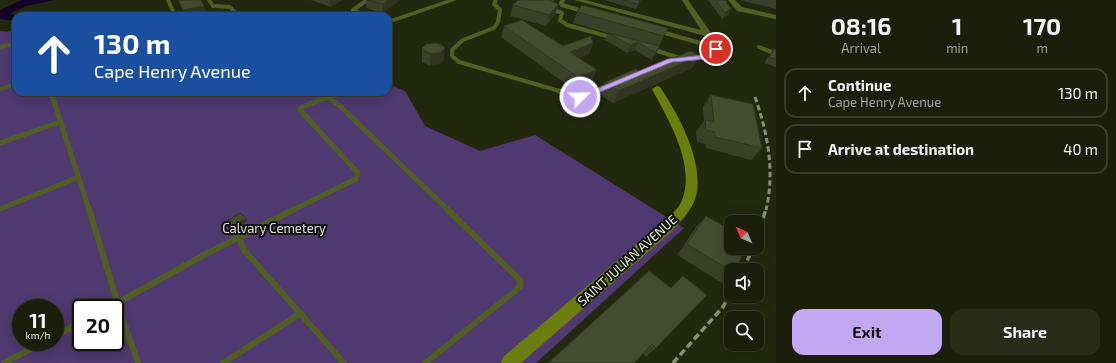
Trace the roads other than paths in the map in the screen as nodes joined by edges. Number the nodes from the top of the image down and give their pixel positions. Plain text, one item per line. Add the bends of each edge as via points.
1 (168, 0) edge
2 (209, 0) edge
3 (367, 0) edge
4 (454, 0) edge
5 (496, 0) edge
6 (563, 0) edge
7 (577, 0) edge
8 (685, 0) edge
9 (731, 0) edge
10 (547, 7) edge
11 (173, 12) edge
12 (235, 12) edge
13 (357, 12) edge
14 (592, 13) edge
15 (776, 17) edge
16 (392, 18) edge
17 (650, 29) edge
18 (708, 34) junction
19 (618, 39) edge
20 (700, 43) dead end
21 (12, 44) edge
22 (0, 47) edge
23 (759, 47) dead end
24 (647, 48) edge
25 (776, 54) edge
26 (686, 58) junction
27 (671, 60) edge
28 (616, 82) edge
29 (12, 85) edge
30 (0, 89) edge
31 (657, 90) dead end
32 (52, 96) edge
33 (60, 122) junction
34 (0, 143) edge
35 (79, 177) junction
36 (0, 208) edge
37 (239, 238) junction
38 (117, 299) edge
39 (124, 300) edge
40 (301, 313) junction
41 (124, 321) edge
42 (27, 351) edge
43 (4, 363) edge
44 (138, 363) edge
45 (224, 363) edge
46 (344, 363) edge
47 (425, 363) edge
48 (509, 363) edge

1 - 11 lane
2 - 12 lane via 213,6 232,7
3 - 13 lane via 353,10
4 - 16 street
5 - 28 lane via 494,4 500,10 498,22 494,28 463,40 452,50 452,56 459,62 580,97
6 - 14 lane via 562,5
7 - 18 street
8 - 18 street
9 - 15 street via 740,9
10 - 19 lane via 562,13 560,20 567,25
17 - 20 lane
18 - 26 street via 715,45 714,53 706,57
21 - 22 lane
23 - 25 lane
24 - 26 lane
26 - 27 lane
29 - 30 lane
31 - 48 street, SAINT JULIAN AVENUE via 687,152 692,178 688,201 667,227
32 - 33 lane
33 - 34 lane
33 - 35 lane
35 - 36 lane
35 - 38 lane
37 - 39 lane
37 - 40 lane via 244,250
37 - 47 lane via 358,176 300,110 302,107 330,98 520,280 520,287
40 - 45 lane
40 - 46 lane
41 - 44 lane
42 - 43 lane

